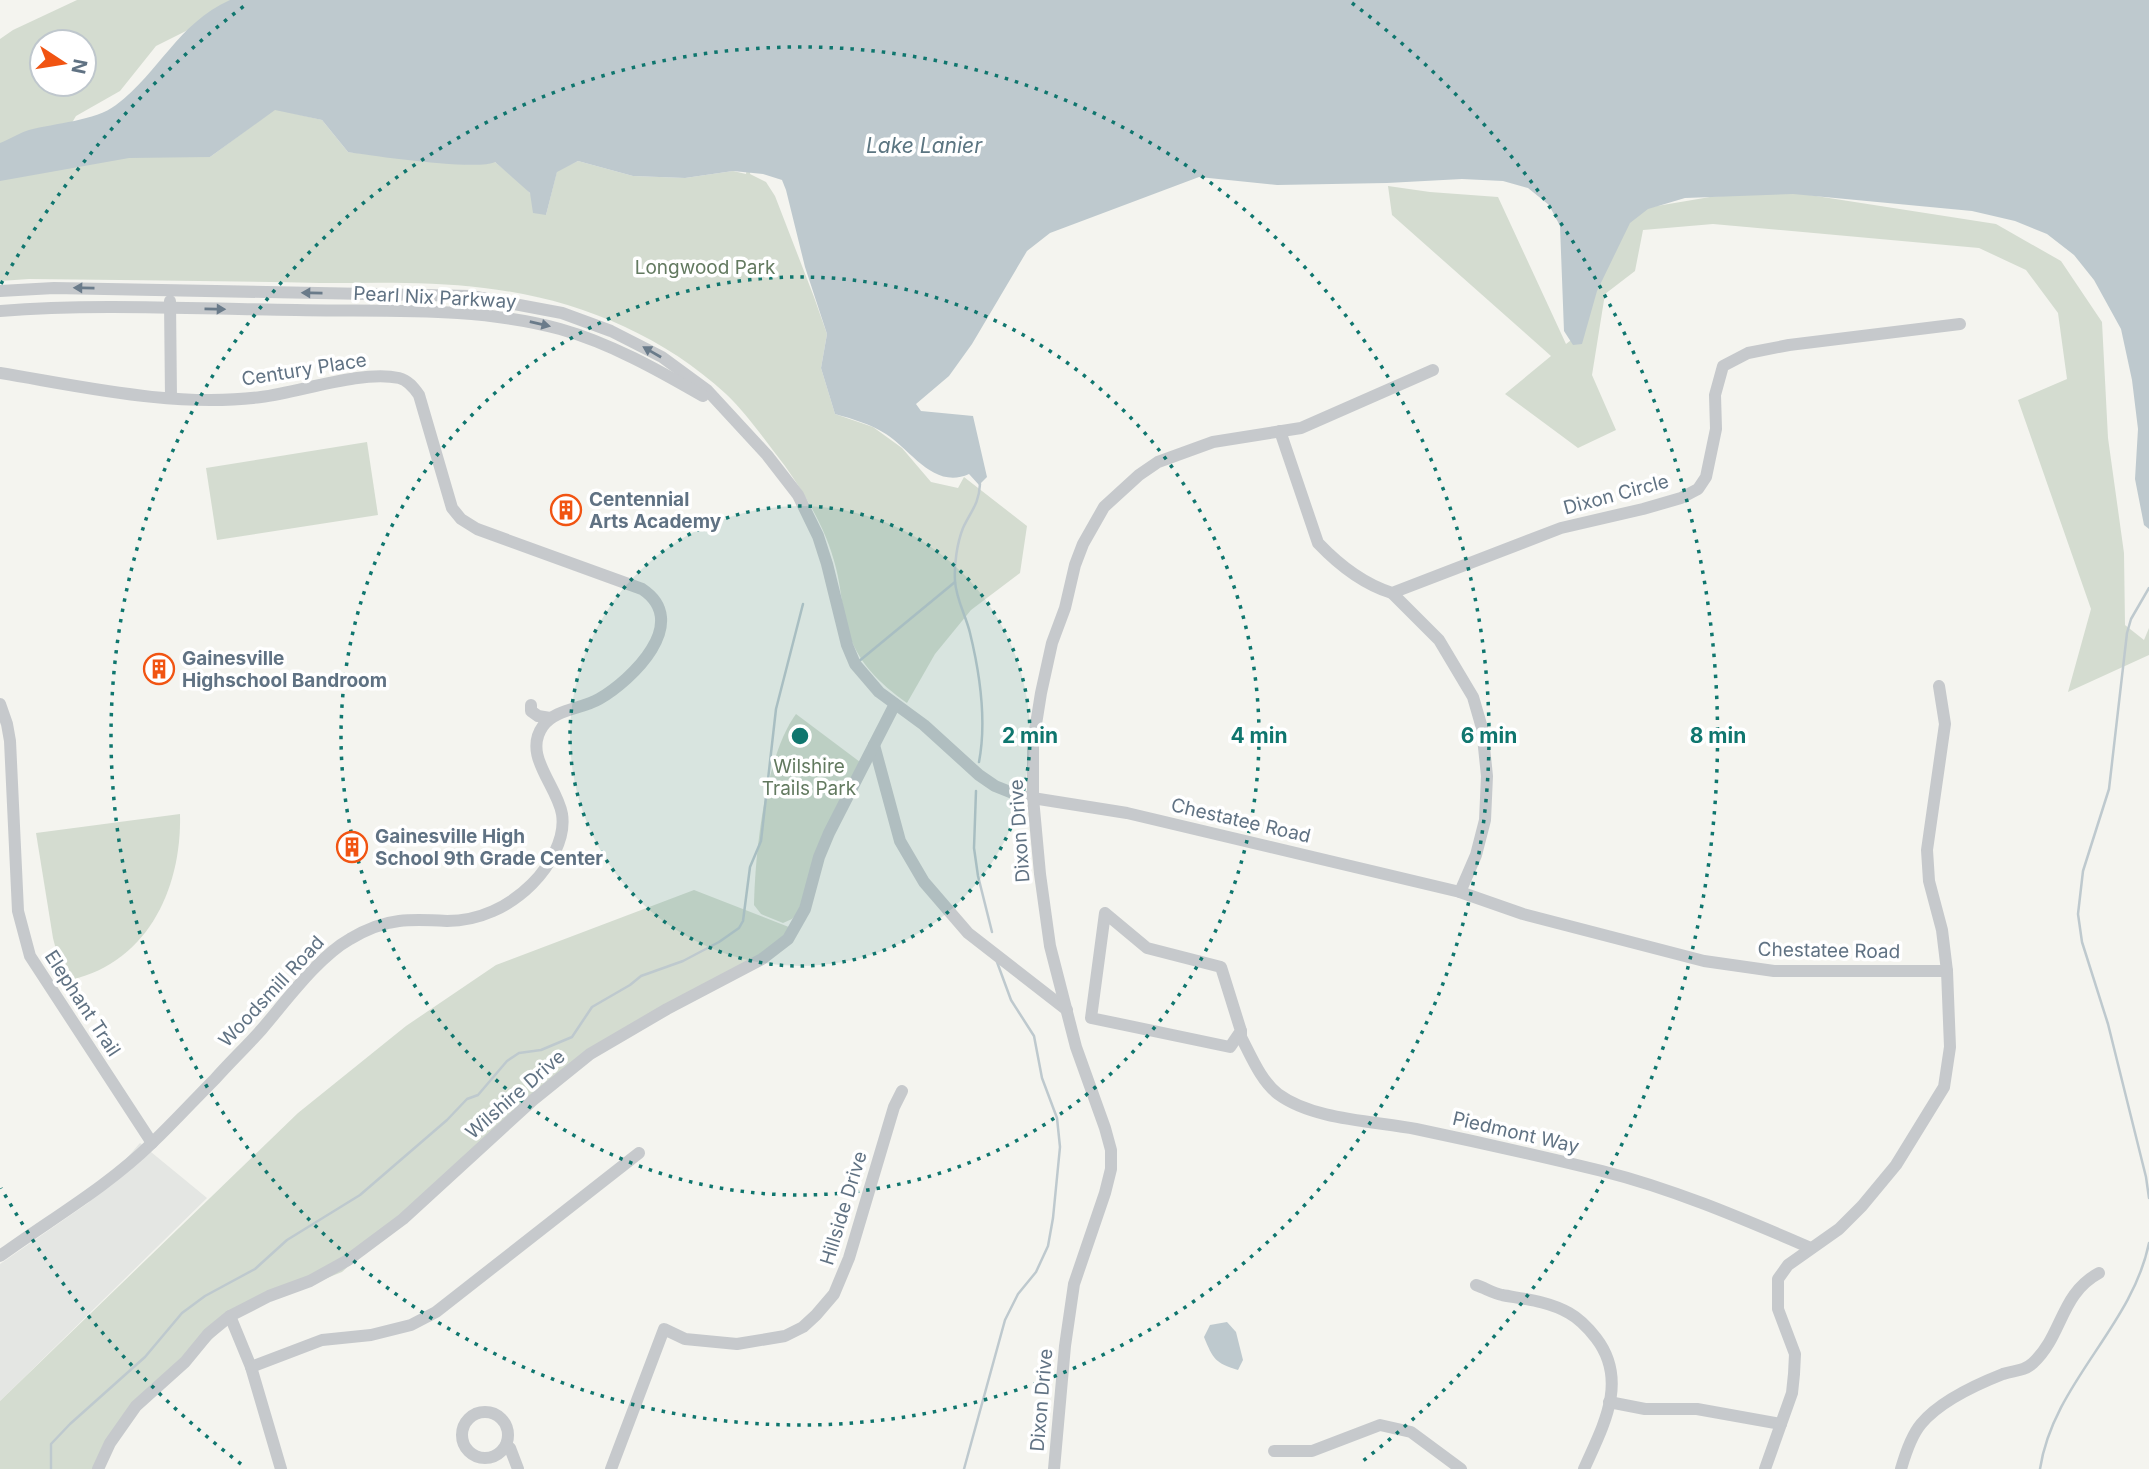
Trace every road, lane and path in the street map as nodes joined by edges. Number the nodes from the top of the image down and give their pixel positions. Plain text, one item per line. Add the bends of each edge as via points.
1 (168, 290) junction
2 (0, 291) edge
3 (172, 308) junction
4 (0, 311) edge
5 (1960, 324) dead end
6 (1433, 370) dead end
7 (0, 373) edge
8 (171, 398) junction
9 (725, 408) junction
10 (1280, 431) junction
11 (1392, 593) junction
12 (1939, 687) dead end
13 (0, 704) edge
14 (895, 704) junction
15 (531, 705) dead end
16 (550, 718) junction
17 (874, 745) junction
18 (1034, 798) junction
19 (1460, 892) junction
20 (1947, 971) junction
21 (1067, 1010) junction
22 (1241, 1031) junction
23 (902, 1091) dead end
24 (152, 1143) junction
25 (639, 1153) dead end
26 (1811, 1248) junction
27 (0, 1256) edge
28 (2099, 1273) dead end
29 (1476, 1285) dead end
30 (230, 1316) junction
31 (251, 1367) junction
32 (1609, 1402) junction
33 (1781, 1424) junction
34 (506, 1444) dead end
35 (1274, 1451) dead end
36 (98, 1469) edge
37 (281, 1469) edge
38 (518, 1469) edge
39 (611, 1469) edge
40 (1054, 1469) edge
41 (1461, 1469) edge
42 (1584, 1469) edge
43 (1765, 1469) edge
44 (1901, 1469) edge

1 -> 2 street, Pearl Nix Parkway
1 - 3 street
9 -> 1 street, Pearl Nix Parkway via 685,374 638,344 578,318 530,305 471,296
3 - 4 street, Pearl Nix Parkway
3 - 8 street
3 -> 9 street, Pearl Nix Parkway via 444,313 530,322 583,336 632,357
5 - 11 street, Dixon Circle via 1748,353 1723,366 1715,395 1716,429 1706,477 1698,489 1643,509 1561,528
6 - 10 street, Dixon Drive via 1301,428
7 - 8 street, Century Place
8 - 16 street, Century Place via 262,397 371,377 405,381 419,395 452,508 469,524 635,585 648,593 660,614 658,637 626,680 592,703
9 - 14 street, Chestatee Road via 798,495 818,536 855,664
10 - 11 street via 1318,542 1367,584
10 - 18 street, Dixon Drive via 1213,442 1170,456 1139,475 1104,507 1074,565 1052,643 1033,744
11 - 19 street via 1439,640 1473,697 1482,728 1485,820
12 - 20 street via 1945,724 1927,850
13 - 24 street, Elephant Trail via 10,741 18,911 30,956
14 - 17 street, Wilshire Drive
14 - 18 street, Chestatee Road via 986,781
15 - 16 street via 538,716
16 - 24 street, Woodsmill Road via 537,736 536,748 559,804 562,828 552,857 532,885 512,901 476,918 400,920 346,941 290,993 261,1030
17 - 21 street via 900,841 925,882 968,933
17 - 30 street, Wilshire Drive via 828,833 798,925 777,949 590,1054 403,1219 348,1260
18 - 19 street, Chestatee Road via 1127,813
18 - 21 street, Dixon Drive via 1050,946
19 - 20 street, Chestatee Road via 1523,914 1716,963 1774,971
20 - 26 street via 1950,1046 1944,1087 1896,1165 1839,1229
21 - 40 street, Dixon Drive via 1105,1128 1111,1169 1074,1284
22 - 22 street, Piedmont Way via 1221,967 1147,948 1105,913 1091,1018 1230,1047
22 - 26 street, Piedmont Way via 1265,1080 1278,1094 1298,1104 1627,1178
23 - 39 street, Hillside Drive via 834,1294 803,1327 785,1336 737,1344 685,1339 664,1329
24 - 27 street, Woodsmill Road via 96,1190
25 - 31 street via 423,1320 371,1335 322,1340
26 - 33 street via 1778,1279 1778,1309 1794,1354 1792,1393
28 - 44 street via 2074,1293 2033,1363 1950,1400 1920,1425
29 - 32 street via 1569,1312 1587,1326 1613,1368
30 - 31 street
30 - 36 street, Wilshire Drive via 136,1406
31 - 37 street
32 - 33 street via 1645,1409 1698,1409
32 - 42 street
33 - 43 street
34 - 38 street
35 - 41 street via 1312,1451 1380,1425 1411,1432

